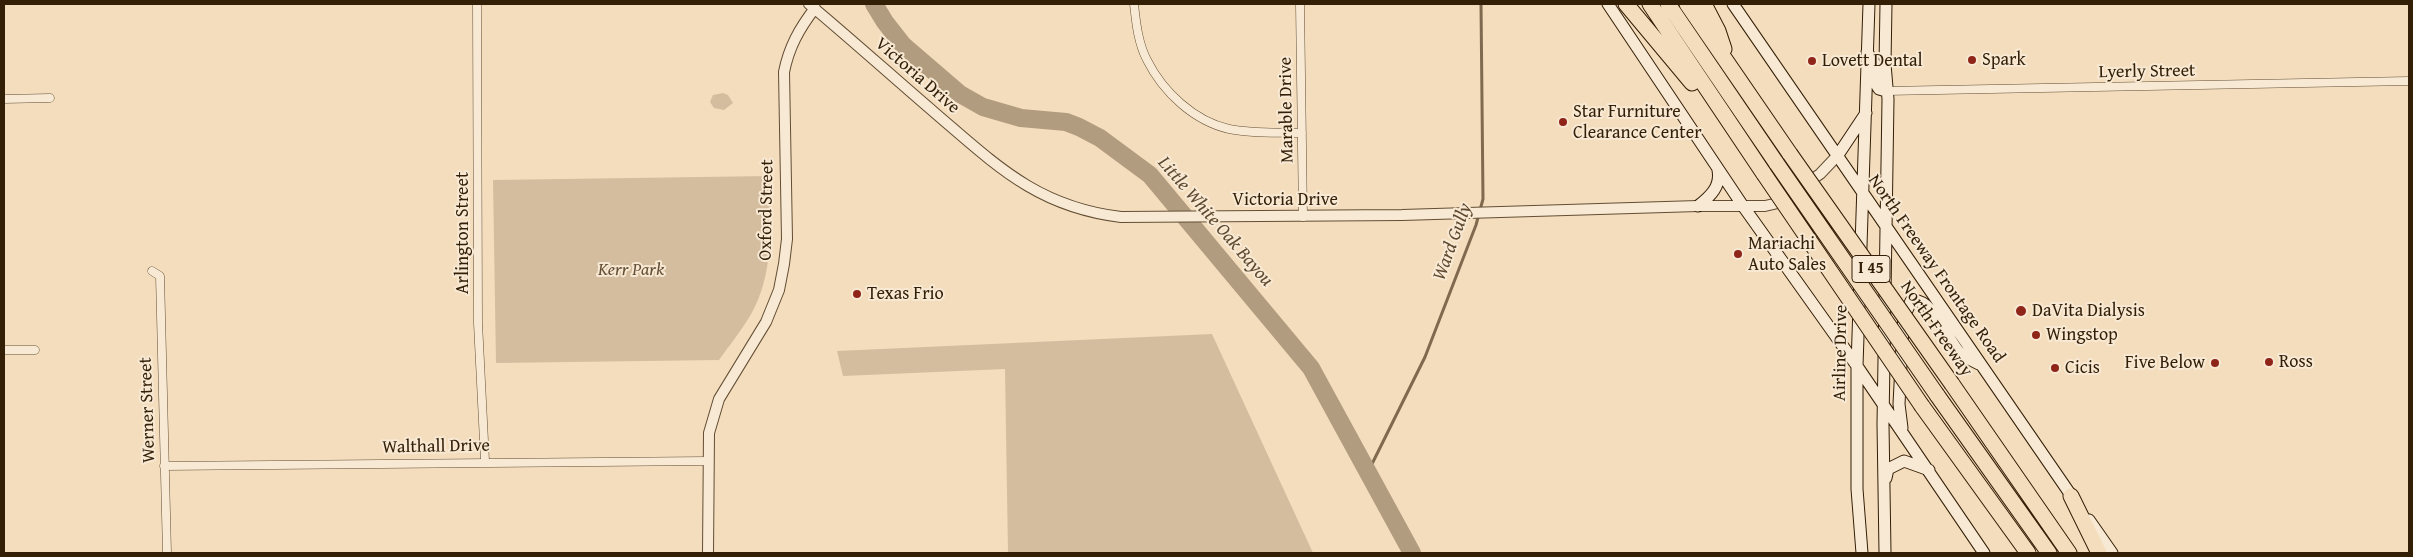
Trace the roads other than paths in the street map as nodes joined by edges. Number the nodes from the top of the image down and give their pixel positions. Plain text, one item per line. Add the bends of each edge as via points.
1 (477, 4) edge
2 (1134, 4) edge
3 (1300, 4) edge
4 (1608, 4) edge
5 (1626, 4) edge
6 (1650, 4) edge
7 (1668, 4) edge
8 (1687, 4) edge
9 (1704, 4) edge
10 (1733, 4) edge
11 (1869, 4) edge
12 (1886, 4) edge
13 (812, 6) edge
14 (1867, 52) junction
15 (1728, 65) junction
16 (2409, 81) edge
17 (1886, 91) junction
18 (4, 98) edge
19 (50, 98) dead end
20 (1866, 112) junction
21 (1856, 126) junction
22 (1302, 133) junction
23 (1823, 134) junction
24 (1740, 140) junction
25 (1838, 155) junction
26 (1718, 168) junction
27 (1862, 192) junction
28 (1698, 206) junction
29 (1743, 206) junction
30 (1303, 217) junction
31 (1886, 227) junction
32 (152, 271) dead end
33 (4, 350) edge
34 (35, 350) dead end
35 (1858, 366) junction
36 (1983, 367) junction
37 (1883, 403) junction
38 (1903, 432) junction
39 (485, 461) junction
40 (707, 461) junction
41 (164, 466) junction
42 (1929, 470) junction
43 (1884, 484) junction
44 (2071, 496) junction
45 (167, 553) edge
46 (708, 553) edge
47 (1862, 553) edge
48 (1885, 553) edge
49 (1984, 553) edge
50 (2028, 553) edge
51 (2049, 553) edge
52 (2069, 553) edge
53 (2099, 553) edge
54 (2112, 553) edge

1 - 39 street, Arlington Street via 478,323
2 - 22 street via 1139,38 1147,59 1176,99 1192,112 1229,129
3 - 22 street, Marable Drive
4 - 26 main road
5 - 24 highway
6 - 24 highway, I 45
7 - 51 highway, North Freeway, bridge
8 - 15 highway, North Freeway / I 45
9 - 15 highway via 1718,31
10 - 23 main road, North Freeway Frontage Road
11 - 14 main road, Airline Drive
12 - 17 main road
13 - 30 street, Victoria Drive via 1013,178 1060,203 1093,214 1120,217
13 - 40 street, Oxford Street via 788,52 784,72 787,239 779,290 766,322 719,399 709,433
14 - 17 main road via 1877,68 1877,86
14 - 20 main road, Airline Drive
15 - 52 highway, North Freeway / I 45, bridge
16 - 17 street, Lyerly Street
17 - 31 main road
18 - 19 street
20 - 21 main road
20 - 27 main road, Airline Drive
21 - 23 main road via 1843,136
21 - 25 main road
22 - 30 street, Marable Drive
23 - 25 main road, North Freeway Frontage Road
24 - 50 highway, I 45, bridge via 1922,406
25 - 27 main road, North Freeway Frontage Road
25 - 29 street, Victoria Drive via 1820,174 1778,203
26 - 28 main road via 1720,180 1716,188
26 - 29 main road
27 - 31 main road, North Freeway Frontage Road
27 - 35 main road, Airline Drive
28 - 29 street, Victoria Drive
28 - 30 street, Victoria Drive
29 - 35 main road
31 - 36 main road, North Freeway Frontage Road
31 - 37 main road
32 - 41 street, Werner Street via 160,276
33 - 34 street
35 - 37 main road
35 - 47 main road, Airline Drive via 1858,489
36 - 38 main road via 1960,353 1929,307 1919,301 1911,301 1905,315 1903,336 1899,404
36 - 44 main road, North Freeway Frontage Road
37 - 38 main road
37 - 43 main road
38 - 42 main road
39 - 40 street, Walthall Drive
39 - 41 street, Walthall Drive
40 - 46 street, Oxford Street
41 - 45 street, Werner Street
42 - 43 main road via 1910,462 1899,462 1888,469
42 - 49 main road
43 - 48 main road
44 - 53 highway
44 - 54 main road, North Freeway Frontage Road

